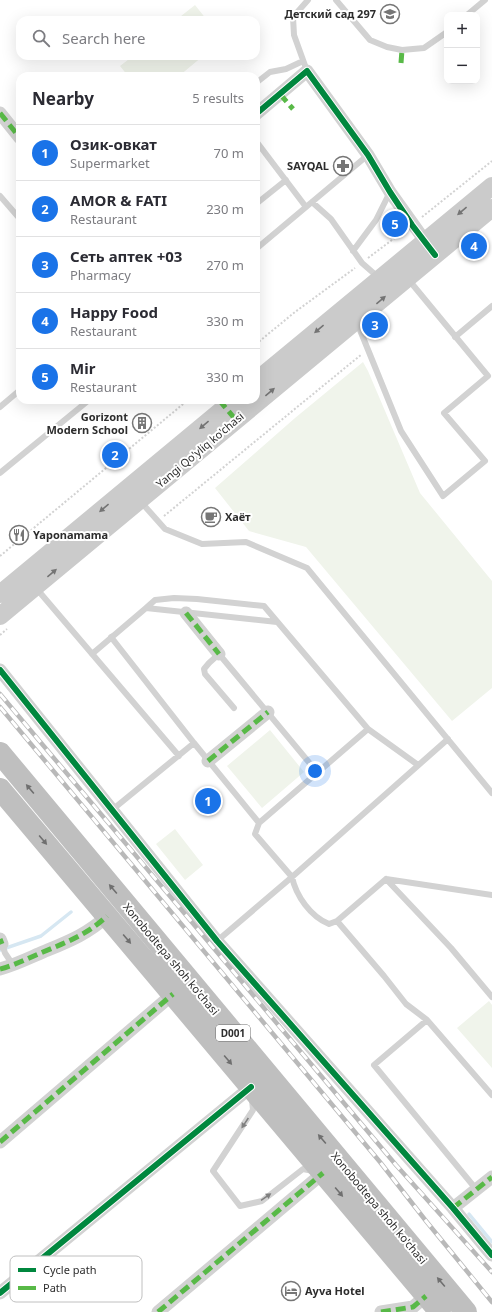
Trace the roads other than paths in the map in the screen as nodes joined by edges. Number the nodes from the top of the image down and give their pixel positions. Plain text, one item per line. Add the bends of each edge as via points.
1 (308, 0) edge
2 (336, 0) edge
3 (484, 0) edge
4 (470, 12) edge
5 (444, 34) edge
6 (305, 66) junction
7 (260, 80) edge
8 (260, 110) edge
9 (0, 113) edge
10 (16, 133) edge
11 (260, 145) edge
12 (368, 155) junction
13 (286, 180) junction
14 (492, 186) edge
15 (390, 192) junction
16 (0, 196) edge
17 (260, 201) edge
18 (312, 202) junction
19 (306, 207) junction
20 (492, 208) edge
21 (16, 214) edge
22 (260, 246) edge
23 (430, 248) junction
24 (353, 251) junction
25 (380, 278) junction
26 (407, 278) junction
27 (492, 306) edge
28 (351, 319) junction
29 (455, 337) junction
30 (260, 378) edge
31 (490, 379) edge
32 (260, 384) edge
33 (16, 393) edge
34 (84, 404) edge
35 (0, 407) edge
36 (228, 407) edge
37 (0, 473) edge
38 (134, 494) junction
39 (35, 587) junction
40 (0, 594) edge
41 (146, 608) junction
42 (186, 613) junction
43 (6, 621) edge
44 (277, 622) junction
45 (111, 637) junction
46 (92, 654) junction
47 (219, 654) junction
48 (0, 670) edge
49 (234, 708) dead end
50 (268, 712) junction
51 (368, 729) junction
52 (448, 739) junction
53 (194, 743) junction
54 (0, 753) edge
55 (179, 756) junction
56 (208, 761) junction
57 (418, 765) junction
58 (318, 772) junction
59 (0, 789) edge
60 (492, 793) edge
61 (112, 810) junction
62 (258, 822) junction
63 (292, 877) junction
64 (386, 879) junction
65 (492, 895) edge
66 (107, 916) junction
67 (337, 921) junction
68 (216, 941) junction
69 (2, 945) edge
70 (13, 965) junction
71 (0, 969) edge
72 (173, 994) junction
73 (492, 997) edge
74 (427, 1020) junction
75 (250, 1087) junction
76 (492, 1095) edge
77 (0, 1142) edge
78 (323, 1173) junction
79 (492, 1177) edge
80 (463, 1200) junction
81 (492, 1254) edge
82 (45, 1256) edge
83 (10, 1285) edge
84 (0, 1293) edge
85 (433, 1304) edge
86 (158, 1312) edge
87 (381, 1312) edge
88 (466, 1312) edge

1 - 6 lane via 293,17 294,35
2 - 5 lane via 370,40 387,46 402,50 424,48
3 - 4 lane
6 - 7 lane via 270,72
6 - 8 street
6 - 12 street
9 - 10 street
11 - 13 lane
12 - 15 street
12 - 18 lane
13 - 17 lane
13 - 19 lane
14 -> 23 main road, Yangi Qo'yliq ko'chasi
15 - 23 street
15 - 24 lane via 376,220
16 - 21 lane
18 - 19 lane
18 - 24 lane via 331,219
19 - 22 lane
20 - 23 main road, Yangi Qo'yliq ko'chasi
23 - 25 main road, Yangi Qo'yliq ko'chasi
23 - 26 main road, Yangi Qo'yliq ko'chasi
24 - 25 lane via 362,263
25 - 28 main road, Yangi Qo'yliq ko'chasi
28 -> 26 main road, Yangi Qo'yliq ko'chasi
26 - 29 lane
27 - 29 lane
28 -> 30 main road, Yangi Qo'yliq ko'chasi
28 - 31 lane via 401,431 443,496 485,461 444,414
32 -> 28 main road, Yangi Qo'yliq ko'chasi
29 - 31 lane
33 - 35 lane
34 - 37 lane
36 - 38 main road, Yangi Qo'yliq ko'chasi
39 -> 38 main road, Yangi Qo'yliq ko'chasi
38 -> 40 main road, Yangi Qo'yliq ko'chasi
38 - 52 lane via 165,529 202,544 246,542 307,568
39 - 43 main road, Yangi Qo'yliq ko'chasi
39 - 46 lane
41 - 42 lane
41 - 44 lane via 155,600 174,598 241,603 264,606
41 - 45 lane
42 - 44 lane
42 - 47 street
44 - 51 lane
45 - 46 lane
45 - 53 lane
46 - 55 lane
47 - 49 lane via 204,669 205,674
47 - 50 lane
48 - 61 street
50 - 56 street
50 - 58 lane
51 - 57 lane
51 - 58 lane
52 - 57 lane
52 - 60 lane
53 - 55 lane
53 - 56 lane
88 -> 54 highway, Xonobodtepa shoh ko'chasi / D001
55 - 61 lane
56 - 62 lane
57 - 63 lane
58 - 62 lane
59 -> 66 highway, Xonobodtepa shoh ko'chasi / D001
61 - 68 street
62 - 63 lane via 255,834
63 - 67 lane via 293,885 300,897 316,916 329,924
63 - 68 lane
64 - 65 lane
64 - 67 lane
64 - 73 lane via 451,948
66 - 70 street via 81,936
66 -> 72 highway, Xonobodtepa shoh ko'chasi / D001
67 - 74 lane via 406,1004
68 - 80 street
69 - 70 lane
70 - 71 street
72 -> 75 highway, Xonobodtepa shoh ko'chasi / D001
72 - 77 street
74 - 76 lane
74 - 80 lane via 374,1066
75 - 78 highway, Xonobodtepa shoh ko'chasi / D001
75 -> 78 lane via 254,1110 213,1170 240,1206 262,1201 303,1169
75 - 82 street
78 -> 85 highway, Xonobodtepa shoh ko'chasi / D001
78 - 86 street
79 - 80 street
80 - 81 street
83 - 84 street
85 - 87 street

